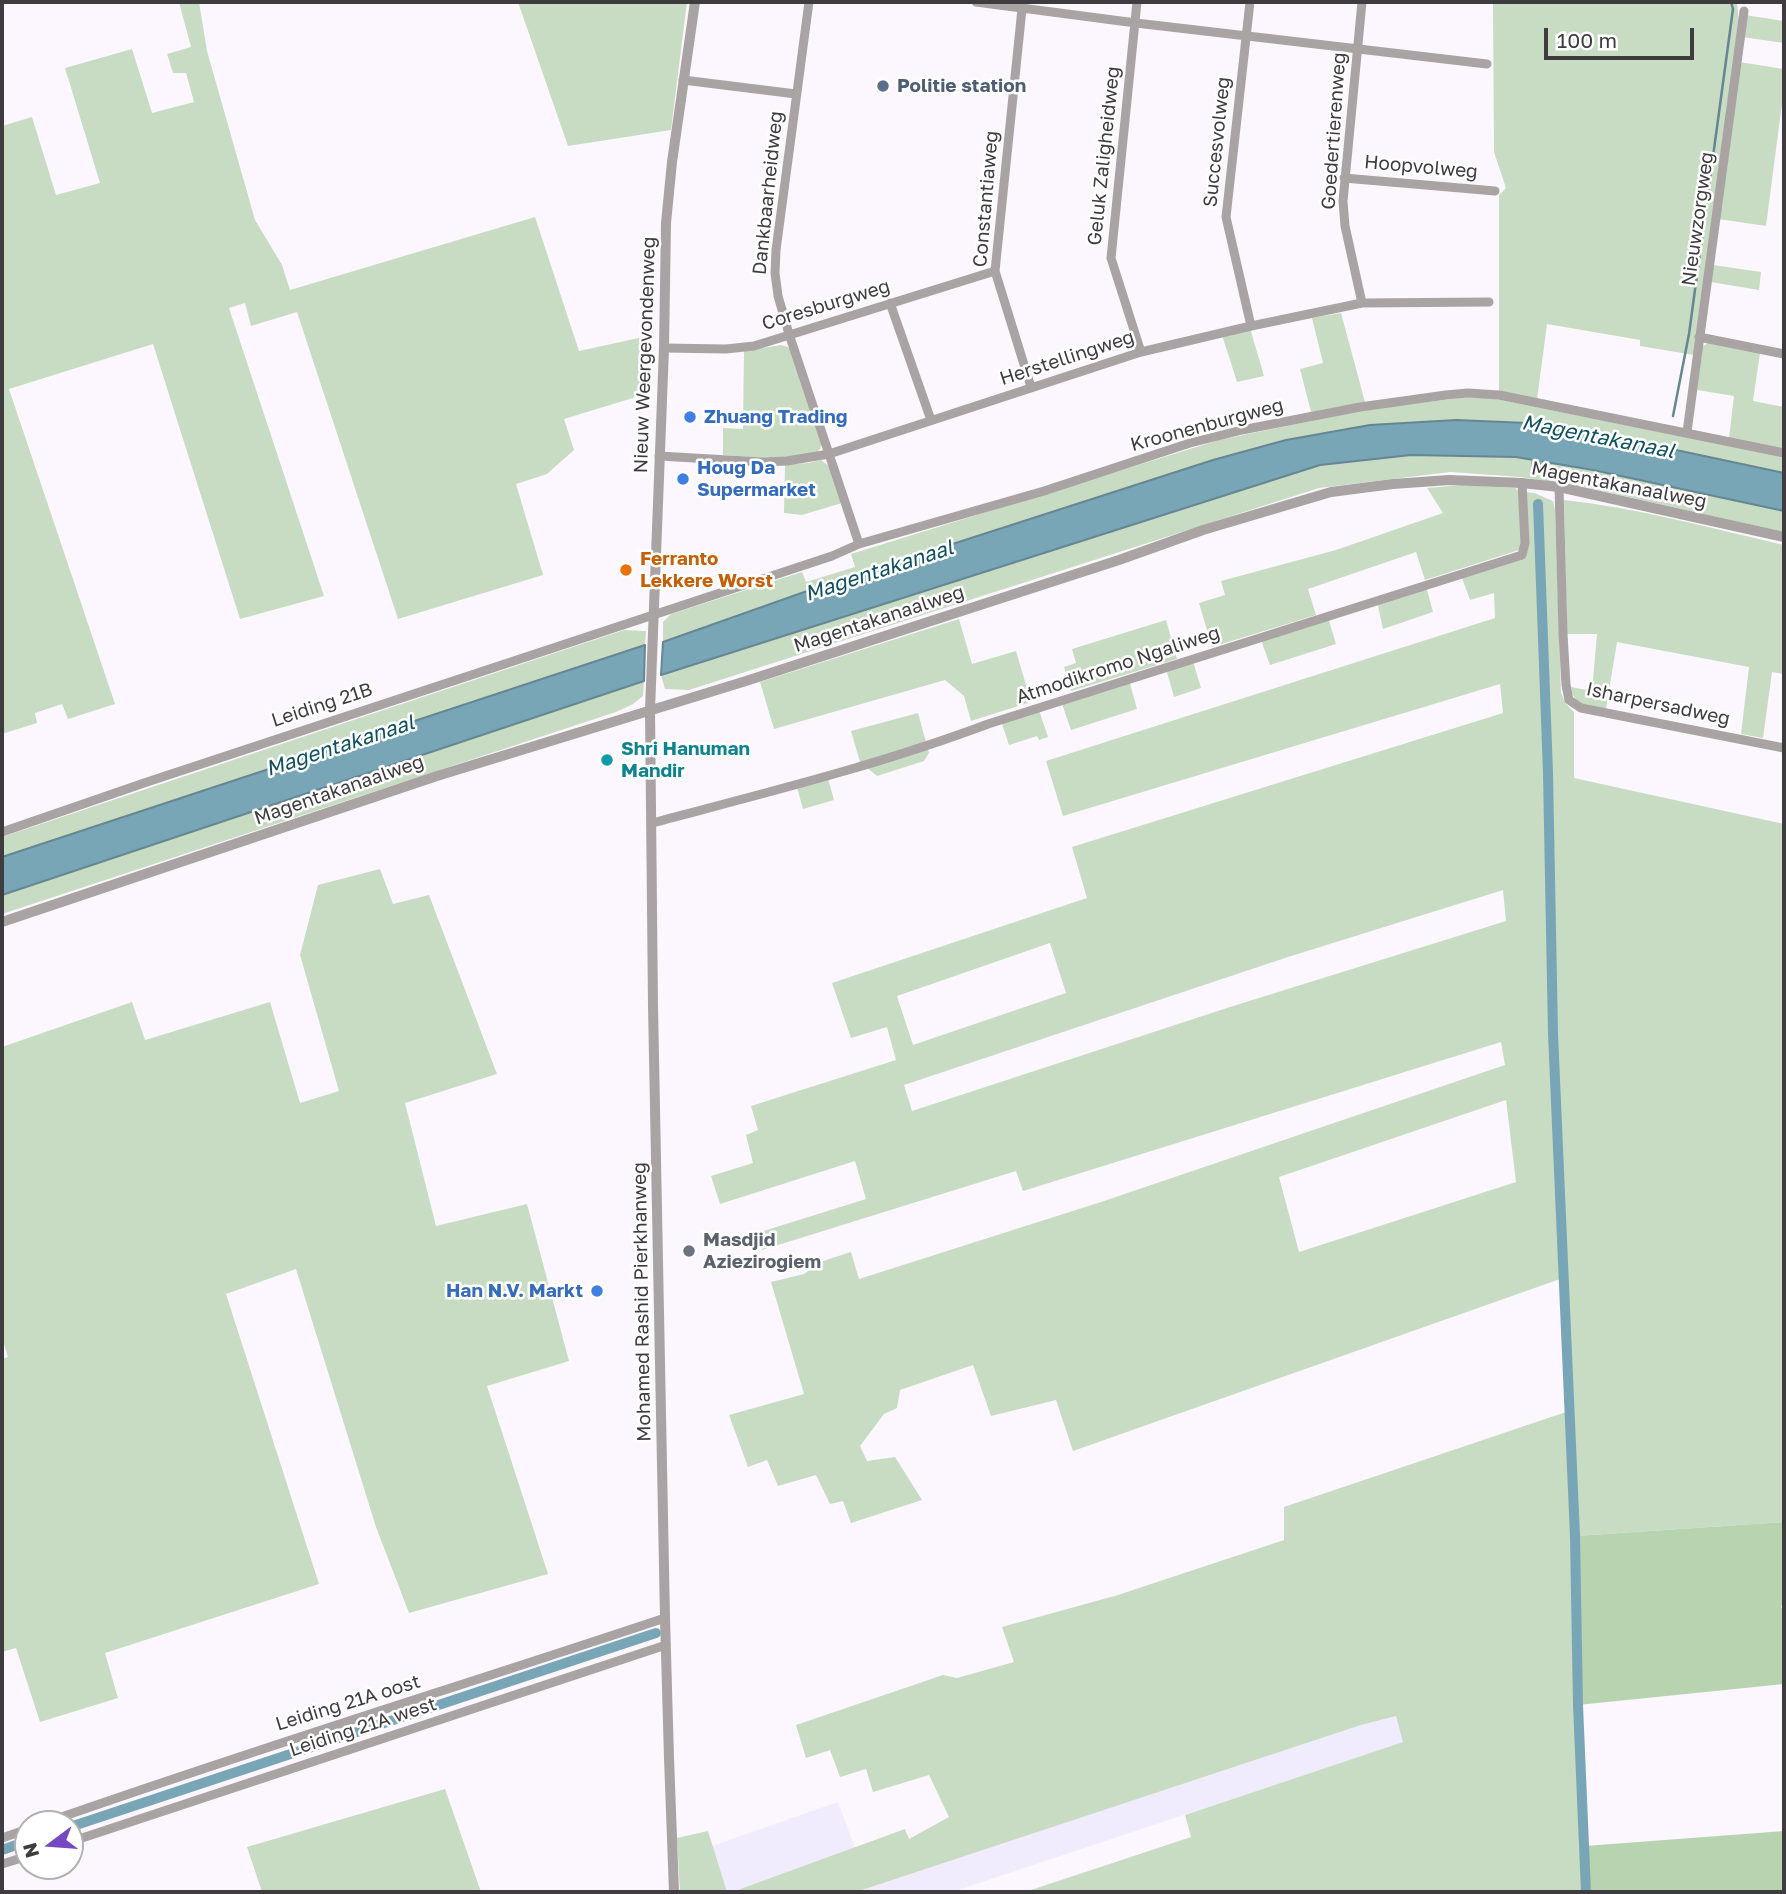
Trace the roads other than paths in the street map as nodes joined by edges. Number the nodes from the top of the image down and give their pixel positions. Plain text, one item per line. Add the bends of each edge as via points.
1 (695, 2) edge
2 (809, 2) edge
3 (976, 2) edge
4 (1138, 2) edge
5 (1250, 2) edge
6 (1362, 2) edge
7 (1017, 6) edge
8 (1744, 11) dead end
9 (1136, 23) junction
10 (1246, 35) junction
11 (1357, 49) junction
12 (1487, 64) dead end
13 (683, 80) junction
14 (796, 94) junction
15 (1344, 178) junction
16 (1495, 191) dead end
17 (995, 271) junction
18 (1489, 302) dead end
19 (890, 303) junction
20 (1362, 303) junction
21 (1251, 326) junction
22 (789, 334) junction
23 (1699, 337) junction
24 (664, 348) junction
25 (1141, 352) junction
26 (1784, 354) edge
27 (1031, 387) junction
28 (931, 420) junction
29 (1687, 432) junction
30 (1784, 453) edge
31 (829, 454) junction
32 (659, 456) junction
33 (1521, 483) junction
34 (1559, 487) junction
35 (1784, 537) edge
36 (859, 544) junction
37 (654, 615) junction
38 (650, 710) junction
39 (1784, 748) edge
40 (652, 824) junction
41 (2, 832) edge
42 (2, 922) edge
43 (666, 1619) junction
44 (666, 1645) junction
45 (83, 1810) edge
46 (84, 1837) edge
47 (674, 1892) edge

1 - 13 street, Nieuw Weergevondenweg
2 - 14 street, Dankbaarheidweg
3 - 7 street
4 - 9 street, Geluk Zaligheidweg
5 - 10 street, Succesvolweg
6 - 11 street, Goedertierenweg
7 - 9 street
7 - 17 street, Constantiaweg
8 - 23 street, Nieuwzorgweg
9 - 10 street
9 - 25 street, Geluk Zaligheidweg via 1111,258
10 - 11 street
10 - 21 street, Succesvolweg via 1226,217
11 - 12 street
11 - 15 street, Goedertierenweg
13 - 14 street
13 - 24 street, Nieuw Weergevondenweg via 666,223
14 - 22 street, Dankbaarheidweg via 775,273
15 - 16 street, Hoopvolweg
15 - 20 street, Goedertierenweg via 1345,226
17 - 19 street, Coresburgweg
17 - 27 street, Constantiaweg
18 - 20 street, Herstellingweg
19 - 22 street, Coresburgweg
19 - 28 street
20 - 21 street, Herstellingweg
21 - 25 street, Herstellingweg
22 - 24 street, Coresburgweg via 754,346
22 - 31 street, Dankbaarheidweg
23 - 26 street
23 - 29 street, Nieuwzorgweg
24 - 32 street, Nieuw Weergevondenweg
25 - 27 street, Herstellingweg
27 - 28 street, Herstellingweg
28 - 31 street, Herstellingweg
29 - 30 street, Kroonenburgweg
29 - 36 street, Kroonenburgweg via 1499,395 1446,395 1360,407 1203,440
31 - 32 street, Herstellingweg via 762,462
31 - 36 street, Dankbaarheidweg
32 - 37 street, Nieuw Weergevondenweg
33 - 34 street, Magentakanaalweg
33 - 38 street, Magentakanaalweg via 1449,480 1331,492
33 - 40 street, Atmodikromo Ngaliweg via 1522,555 860,767
34 - 35 street, Magentakanaalweg
34 - 39 street, Isharpersadweg via 1569,700 1581,708
36 - 37 street, Kroonenburgweg
37 - 38 street, Nieuw Weergevondenweg
37 - 41 street, Leiding 21B
38 - 40 street, Mohamed Rashid Pierkhanweg
38 - 42 street, Magentakanaalweg via 437,776
40 - 43 street, Mohamed Rashid Pierkhanweg
43 - 44 street, Mohamed Rashid Pierkhanweg
43 - 45 street, Leiding 21A oost
44 - 46 street, Leiding 21A west
44 - 47 street, Mohamed Rashid Pierkhanweg

